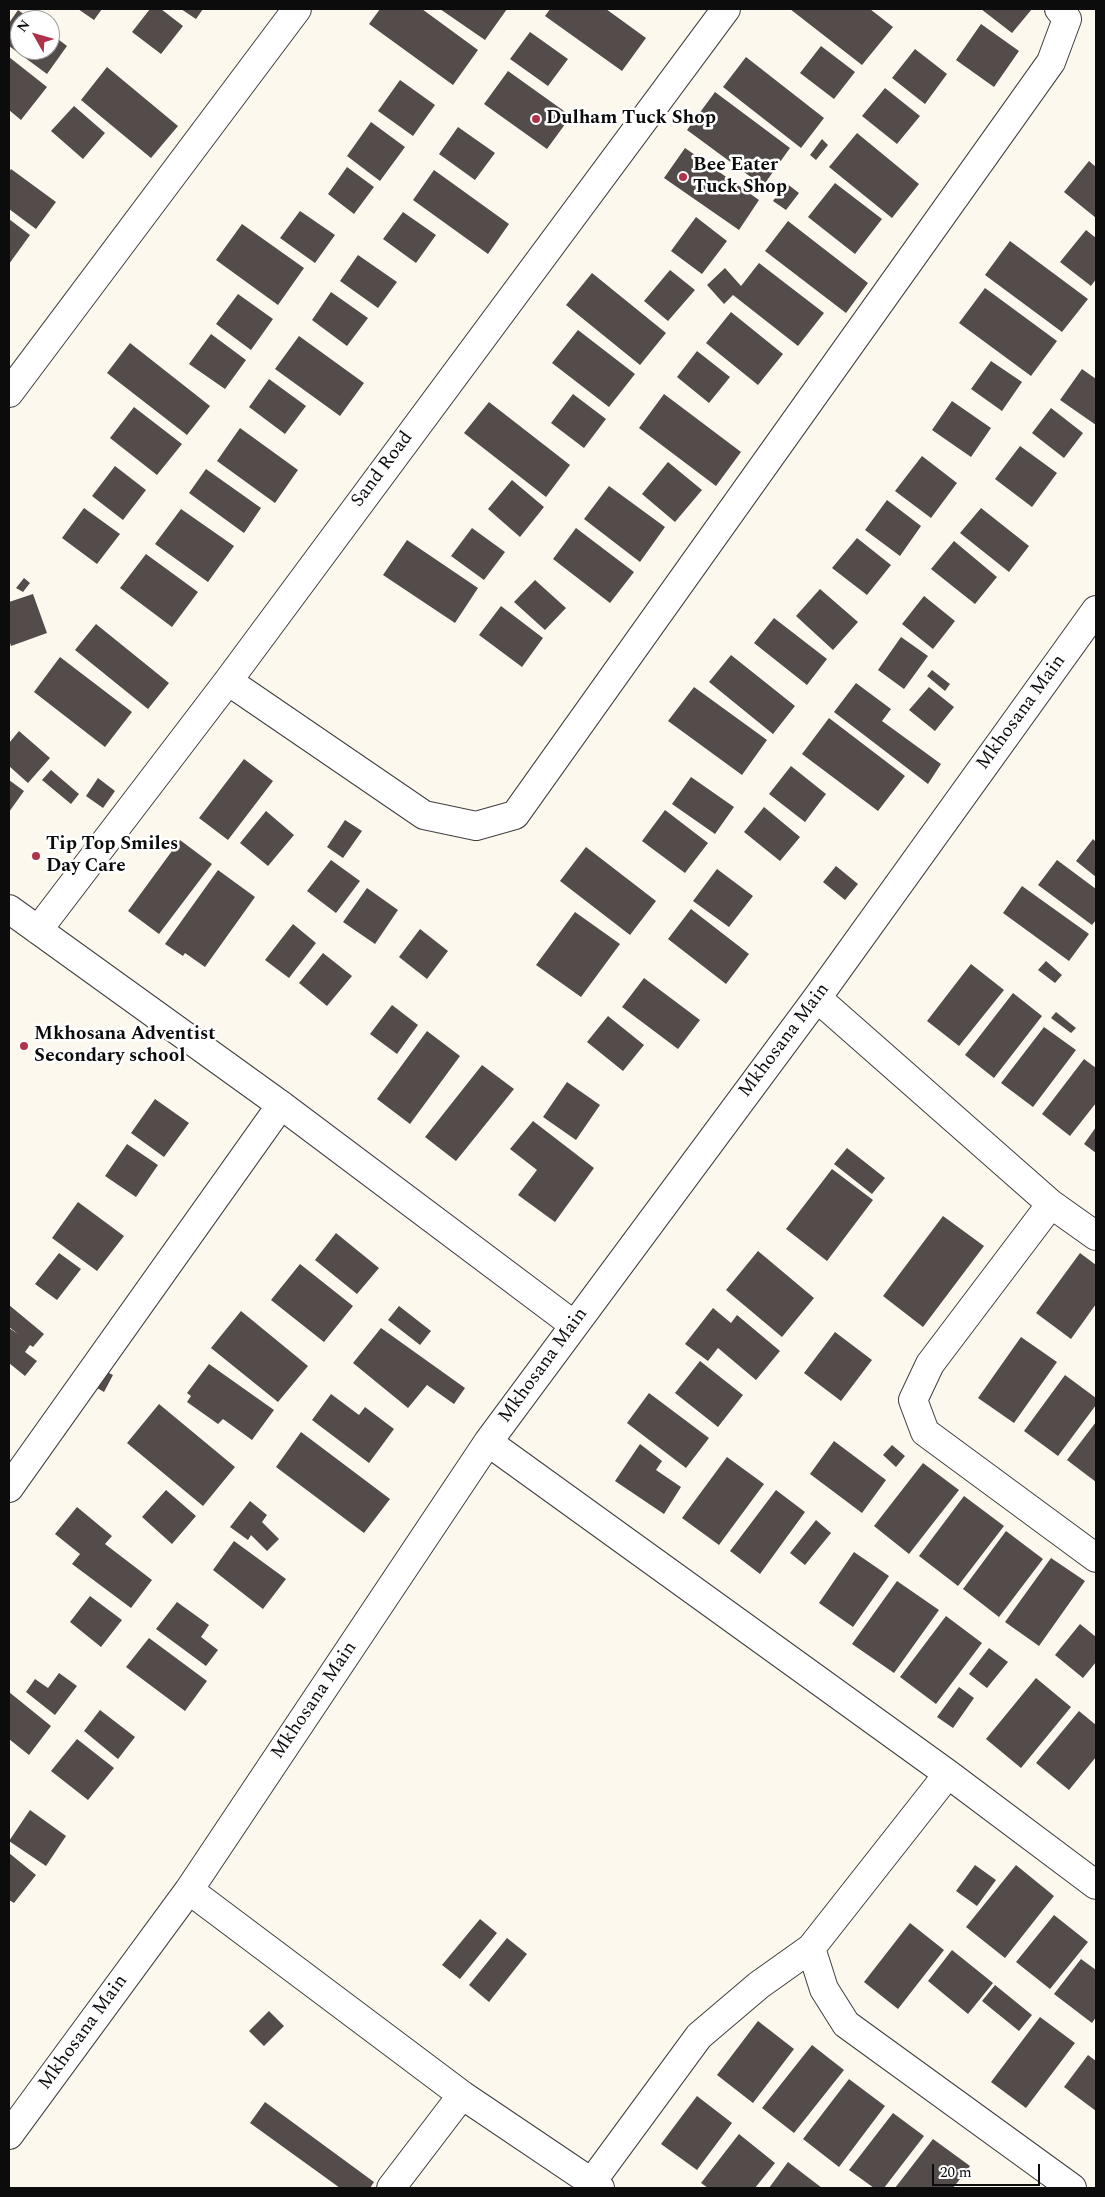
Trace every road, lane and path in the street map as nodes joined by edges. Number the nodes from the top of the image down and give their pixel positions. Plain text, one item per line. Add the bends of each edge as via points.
1 (297, 9) edge
2 (726, 9) edge
3 (1059, 9) edge
4 (9, 393) edge
5 (1096, 610) edge
6 (228, 680) junction
7 (9, 909) edge
8 (38, 930) junction
9 (817, 998) junction
10 (281, 1105) junction
11 (1051, 1204) junction
12 (1096, 1236) edge
13 (574, 1324) junction
14 (488, 1442) junction
15 (9, 1488) edge
16 (1096, 1558) edge
17 (948, 1774) junction
18 (1096, 1885) edge
19 (189, 1890) junction
20 (810, 1948) junction
21 (462, 2095) junction
22 (9, 2135) edge
23 (595, 2186) edge
24 (391, 2188) edge
25 (1072, 2188) edge

1 - 4 street
2 - 6 street, Sand Road
3 - 6 street via 1066,19 1051,62 515,815 476,826 424,815
5 - 9 street, Mkhosana Main
6 - 8 street, Sand Road
7 - 8 street
8 - 10 street
9 - 11 street
9 - 13 street, Mkhosana Main
10 - 13 street
10 - 15 street
11 - 12 street
11 - 16 street via 930,1364 913,1400 925,1432
13 - 14 street, Mkhosana Main
14 - 17 street
14 - 19 street, Mkhosana Main
17 - 18 street
17 - 20 street
19 - 21 street
19 - 22 street, Mkhosana Main
20 - 23 street via 759,1985 700,2036
20 - 25 street via 824,1989 846,2024
21 - 23 street
21 - 24 street

